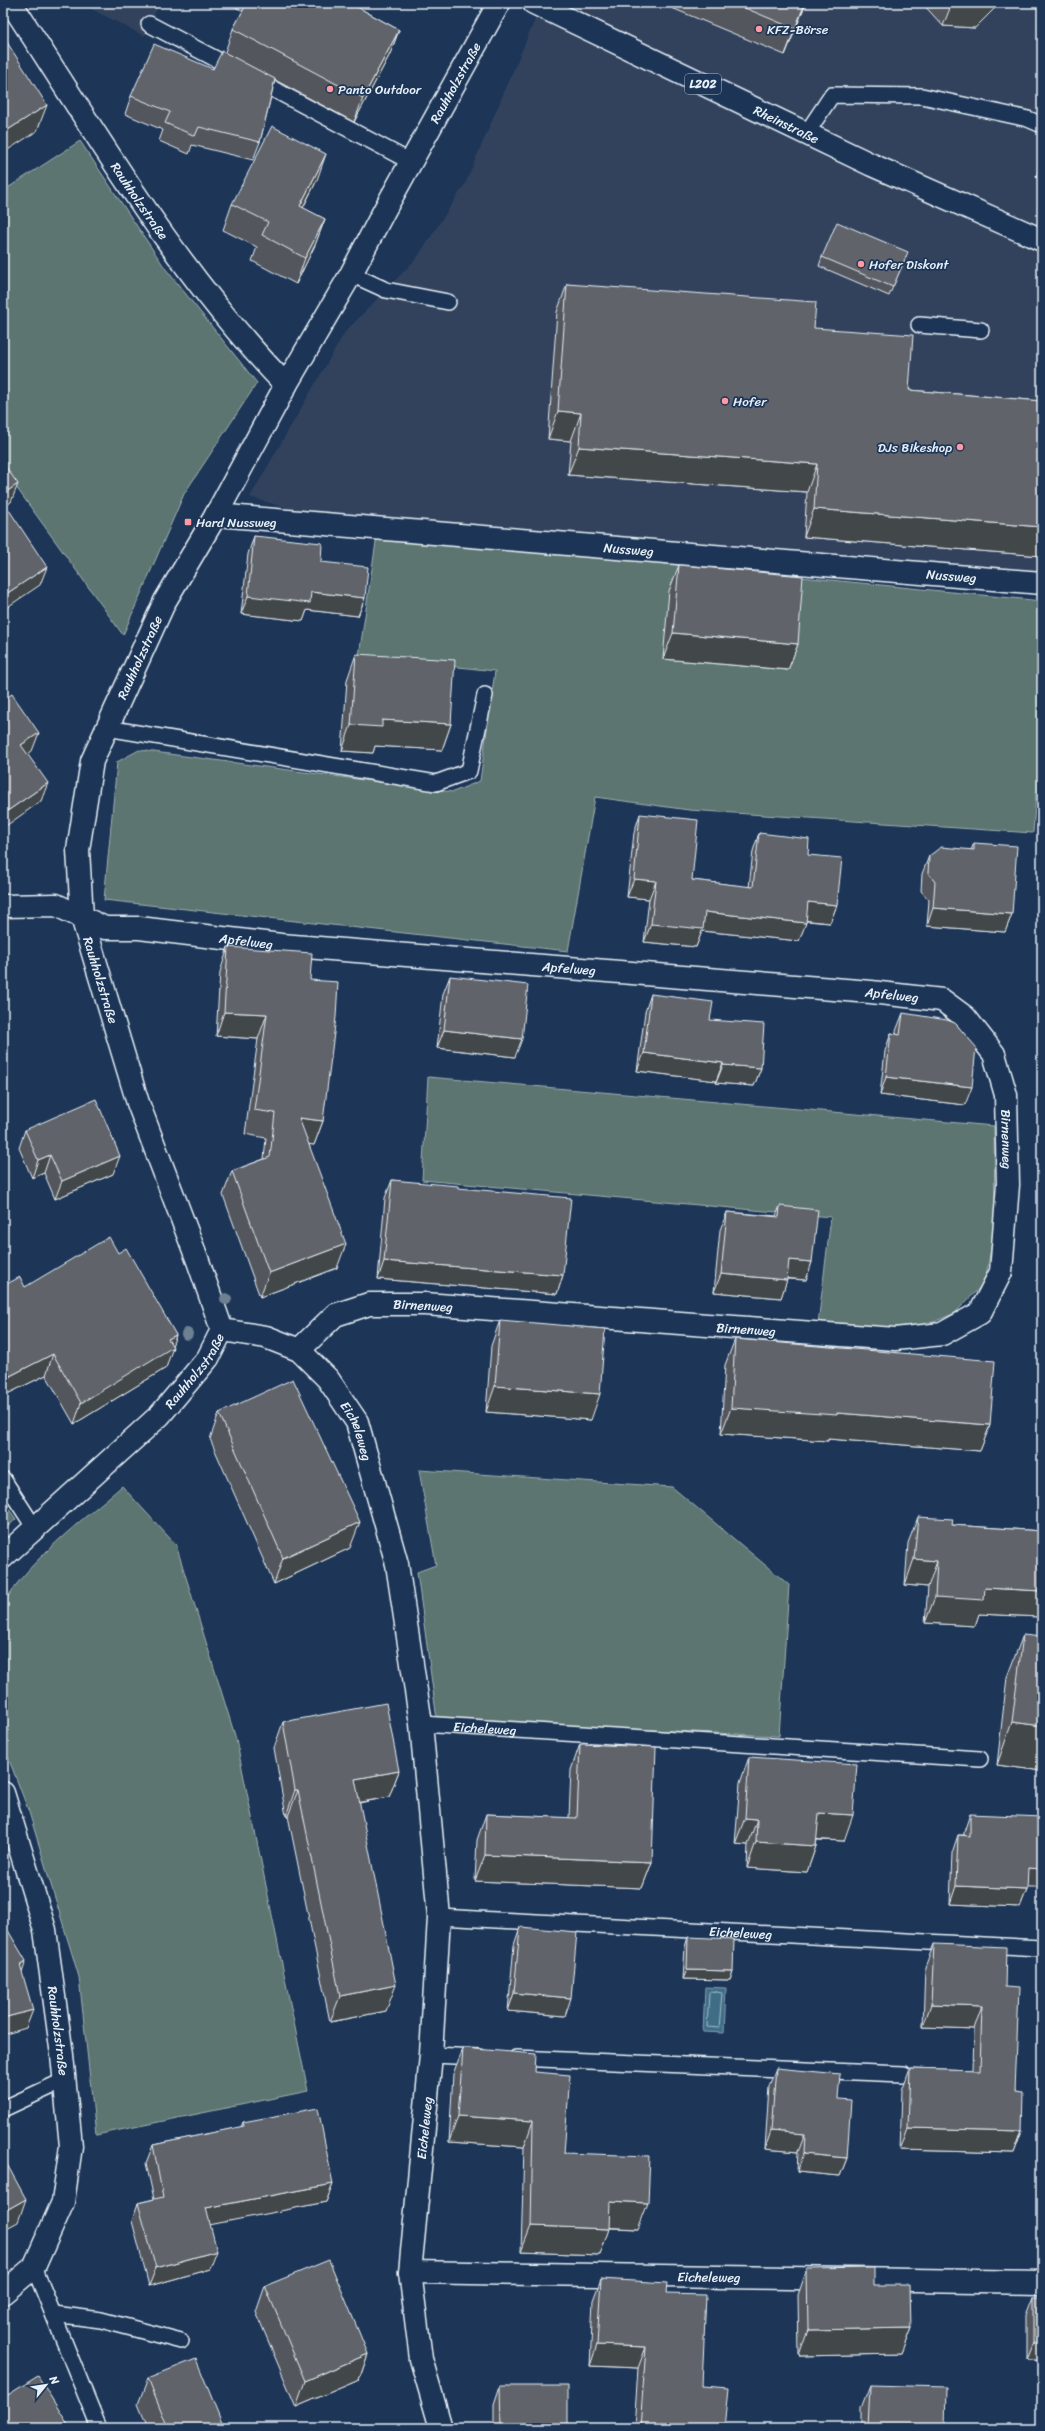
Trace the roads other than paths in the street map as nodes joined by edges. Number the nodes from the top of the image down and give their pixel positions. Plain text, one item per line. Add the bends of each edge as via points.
1 (11, 3) edge
2 (499, 3) edge
3 (534, 3) edge
4 (149, 24) dead end
5 (1042, 125) edge
6 (806, 134) junction
7 (411, 162) junction
8 (1042, 240) edge
9 (351, 274) junction
10 (448, 302) dead end
11 (919, 325) dead end
12 (981, 330) dead end
13 (286, 385) junction
14 (216, 515) junction
15 (1042, 583) edge
16 (485, 695) dead end
17 (107, 728) junction
18 (3, 906) edge
19 (82, 917) junction
20 (1006, 1095) joint
21 (222, 1330) junction
22 (299, 1350) junction
23 (3, 1479) edge
24 (34, 1527) junction
25 (3, 1557) edge
26 (421, 1724) junction
27 (980, 1759) dead end
28 (3, 1794) edge
29 (439, 1917) junction
30 (1042, 1948) edge
31 (431, 2055) junction
32 (904, 2074) dead end
33 (65, 2080) junction
34 (3, 2109) edge
35 (34, 2267) junction
36 (410, 2272) junction
37 (1042, 2282) edge
38 (3, 2293) edge
39 (54, 2314) junction
40 (181, 2341) dead end
41 (99, 2428) edge
42 (441, 2428) edge

1 - 13 street, Rauhholzstraße via 148,216 196,279
2 - 7 street, Rauhholzstraße
3 - 6 street, Rheinstraße / L202
4 - 7 lane
5 - 6 lane via 1028,119 922,96 832,95
6 - 8 street, Rheinstraße / L202
7 - 9 street, Rauhholzstraße
9 - 10 lane via 386,290
9 - 13 street, Rauhholzstraße
11 - 12 lane
13 - 14 street, Rauhholzstraße
14 - 15 street, Nussweg
14 - 17 street, Rauhholzstraße via 165,601
16 - 17 lane via 469,771 436,783
17 - 19 street, Rauhholzstraße via 92,761 78,850
18 - 19 street, Apfelweg via 56,905
19 - 20 street, Apfelweg via 105,928 139,928 281,945 863,991 942,1000 966,1017 994,1054
19 - 21 street, Rauhholzstraße via 138,1103
20 - 22 street, Birnenweg via 1008,1185 1001,1272 980,1313 942,1334 895,1340 425,1304 369,1304 335,1315
21 - 22 street, Eicheleweg via 266,1337
21 - 24 street, Rauhholzstraße via 208,1358 160,1415
22 - 26 street, Eicheleweg via 328,1378 357,1422 397,1564
23 - 24 lane
24 - 25 street, Rauhholzstraße
26 - 27 lane, Eicheleweg
26 - 29 street, Eicheleweg
28 - 33 street, Rauhholzstraße via 45,1930
29 - 30 lane, Eicheleweg
29 - 31 street, Eicheleweg
31 - 32 lane
31 - 36 street, Eicheleweg
33 - 34 lane
33 - 35 street, Rauhholzstraße via 71,2146 63,2202
35 - 38 street, Rauhholzstraße
35 - 39 lane
36 - 37 street, Eicheleweg
36 - 42 street, Eicheleweg via 421,2359
39 - 40 lane via 101,2320
39 - 41 lane

